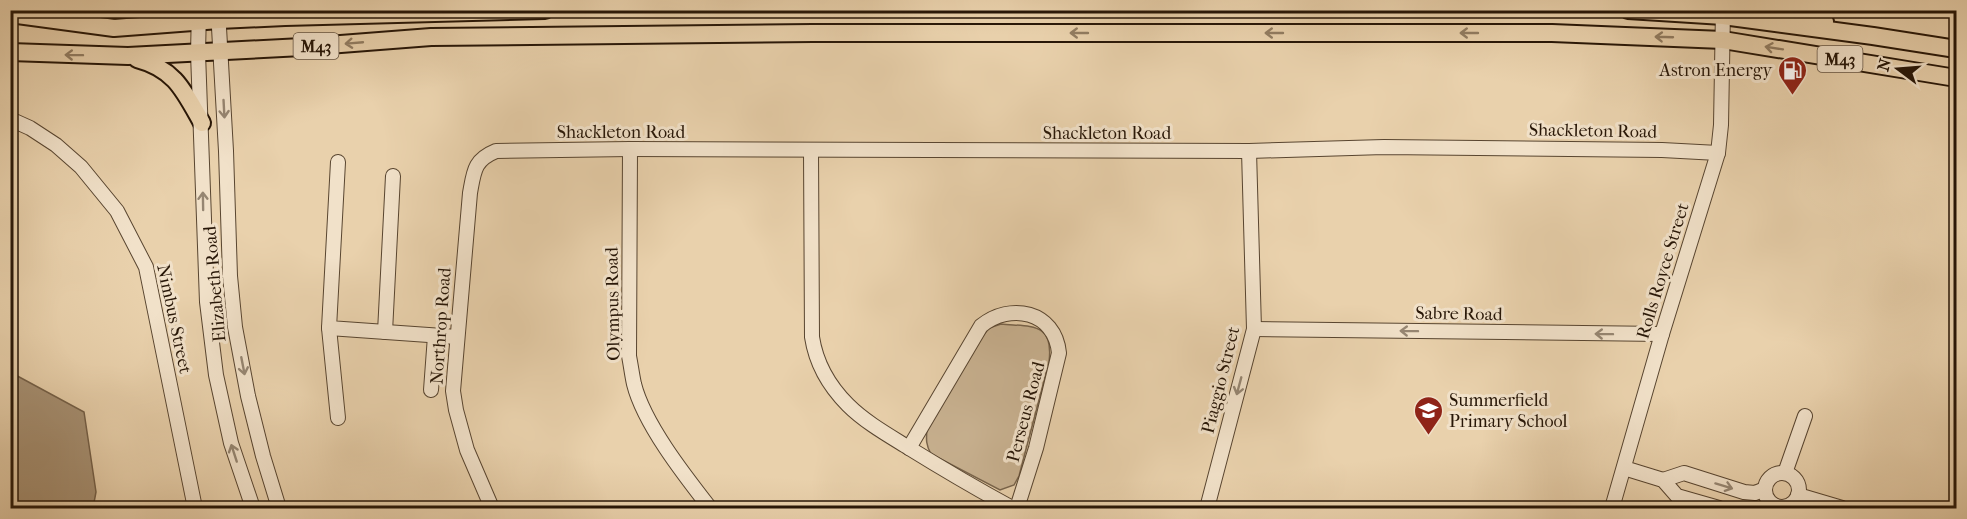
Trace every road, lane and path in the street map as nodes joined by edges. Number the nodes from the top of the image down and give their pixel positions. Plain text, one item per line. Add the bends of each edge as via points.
1 (264, 10) edge
2 (545, 10) edge
3 (1628, 10) edge
4 (1795, 10) edge
5 (1723, 13) edge
6 (10, 14) edge
7 (218, 15) edge
8 (199, 17) edge
9 (285, 17) junction
10 (1873, 36) junction
11 (1723, 40) junction
12 (1956, 50) edge
13 (220, 51) junction
14 (10, 52) edge
15 (198, 53) junction
16 (128, 56) junction
17 (1956, 78) edge
18 (10, 118) edge
19 (202, 123) junction
20 (630, 149) junction
21 (496, 151) joint
22 (811, 151) junction
23 (1249, 151) junction
24 (1718, 153) junction
25 (338, 162) dead end
26 (393, 176) dead end
27 (329, 328) junction
28 (1254, 329) junction
29 (385, 332) junction
30 (1662, 334) junction
31 (435, 336) junction
32 (457, 337) junction
33 (431, 390) dead end
34 (1805, 416) dead end
35 (338, 418) dead end
36 (909, 448) junction
37 (1624, 468) junction
38 (1785, 473) junction
39 (1663, 480) junction
40 (1765, 489) junction
41 (1798, 495) junction
42 (1776, 507) edge
43 (195, 508) edge
44 (253, 508) edge
45 (279, 508) edge
46 (492, 508) edge
47 (711, 508) edge
48 (1012, 508) edge
49 (1017, 508) edge
50 (1207, 508) edge
51 (1612, 508) edge
52 (1719, 508) edge
53 (1842, 508) edge

1 - 9 main road
2 - 9 main road, M43
3 - 5 main road, M43
4 - 10 main road
5 - 10 main road, M43
5 - 11 street, Rolls Royce Street
6 - 8 main road, M43 via 114,28
7 - 8 main road, M43
7 - 9 main road, M43
7 - 13 street, Elizabeth Road
8 - 15 street, Elizabeth Road
10 - 12 main road, M43
11 -> 13 main road, M43 via 1552,33 813,33 431,37
17 -> 11 main road, M43
11 - 24 street, Rolls Royce Street
13 - 15 main road, M43
13 -> 45 street, Elizabeth Road via 235,327 248,396
16 -> 14 main road, M43
15 - 16 main road, M43
15 - 19 street, Elizabeth Road
16 - 19 main road via 168,72 185,92
18 - 43 street, Nimbus Street via 56,146 81,168 117,211 146,267
44 -> 19 street, Elizabeth Road via 231,443 216,375 207,302
20 - 21 street, Shackleton Road
20 - 22 street, Shackleton Road
20 - 47 street, Olympus Road via 629,356 634,385 672,458
21 - 32 street, Northrop Road via 483,156 473,176
22 - 23 street, Shackleton Road
22 - 36 street via 812,337 818,363 849,406
23 - 24 street, Shackleton Road via 1395,147
23 - 28 street, Piaggio Street
24 - 30 street, Rolls Royce Street
25 - 27 street
26 - 29 street
27 - 29 street
27 - 35 street
30 -> 28 street, Sabre Road
28 -> 50 street, Piaggio Street
29 - 31 street
30 - 37 street, Rolls Royce Street
31 - 32 street
31 - 33 street
32 - 46 street, Northrop Road via 453,391 456,410 467,450
34 - 38 street
36 - 48 street
36 - 49 street, Perseus Road via 981,326 997,315 1014,313 1042,320 1052,329 1059,353
37 - 39 street
37 - 51 street, Rolls Royce Street
38 - 40 street via 1773,475
38 - 41 street via 1795,478
39 -> 40 street via 1684,473 1744,492
39 - 52 street via 1677,496
40 - 42 street via 1768,500
41 - 42 street via 1792,503
41 - 53 street

